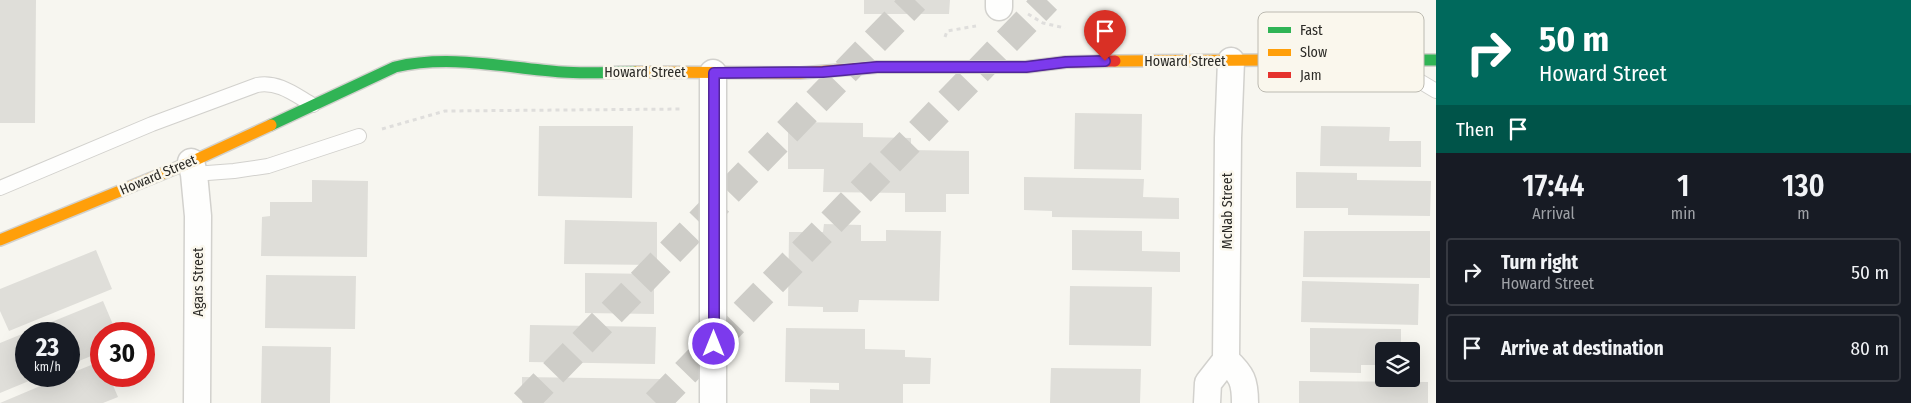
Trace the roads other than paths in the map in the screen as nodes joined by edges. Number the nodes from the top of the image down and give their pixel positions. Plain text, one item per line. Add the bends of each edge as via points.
1 (1231, 61) junction
2 (1258, 61) edge
3 (714, 73) junction
4 (1424, 83) edge
5 (1436, 90) edge
6 (313, 105) junction
7 (359, 136) road end
8 (192, 168) junction
9 (0, 188) edge
10 (0, 240) edge
11 (1226, 360) junction
12 (197, 403) edge
13 (713, 403) edge
14 (1206, 403) edge
15 (1245, 403) edge

1 - 2 street, Howard Street
1 - 3 street, Howard Street via 1105,61 1026,67 877,67 823,72
1 - 11 street, McNab Street
3 - 6 street, Howard Street via 563,72 490,63 436,61 401,65
3 - 13 street
4 - 5 lane
6 - 8 street, Howard Street
6 - 9 lane via 281,87 257,85 152,124
7 - 8 lane via 268,166 234,172
8 - 10 street, Howard Street
8 - 12 street, Agars Street via 198,216
11 - 14 street via 1210,378
11 - 15 street via 1244,382

